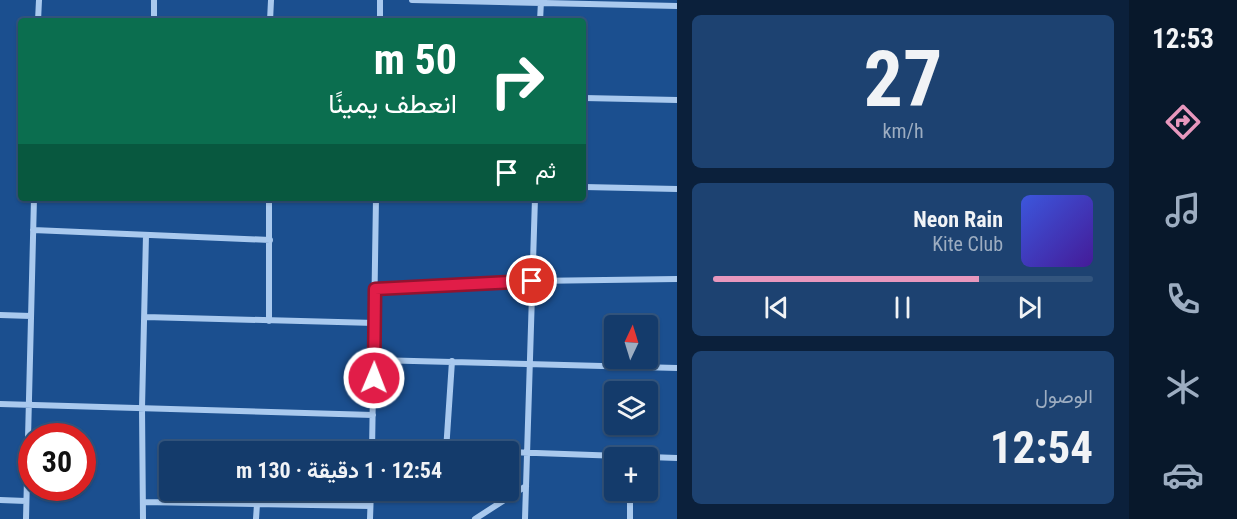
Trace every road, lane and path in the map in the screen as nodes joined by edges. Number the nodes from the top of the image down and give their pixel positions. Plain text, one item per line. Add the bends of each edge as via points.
1 (39, 0) edge
2 (154, 0) edge
3 (272, 0) edge
4 (380, 0) edge
5 (412, 0) edge
6 (541, 1) edge
7 (657, 3) edge
8 (677, 6) edge
9 (38, 18) edge
10 (154, 18) edge
11 (270, 18) edge
12 (380, 18) edge
13 (540, 18) edge
14 (586, 98) edge
15 (677, 100) edge
16 (586, 187) edge
17 (677, 189) edge
18 (34, 201) edge
19 (269, 201) edge
20 (376, 201) edge
21 (535, 201) edge
22 (33, 230) junction
23 (146, 235) junction
24 (270, 240) junction
25 (677, 279) edge
26 (532, 281) junction
27 (375, 289) junction
28 (0, 315) edge
29 (31, 316) junction
30 (145, 317) junction
31 (269, 321) junction
32 (375, 323) junction
33 (375, 360) junction
34 (452, 361) junction
35 (530, 363) junction
36 (677, 368) edge
37 (0, 404) edge
38 (29, 404) junction
39 (142, 408) junction
40 (373, 415) junction
41 (28, 423) edge
42 (372, 441) edge
43 (447, 441) edge
44 (519, 452) edge
45 (527, 452) junction
46 (604, 456) edge
47 (658, 458) edge
48 (677, 458) edge
49 (526, 486) junction
50 (0, 500) edge
51 (18, 501) edge
52 (26, 501) edge
53 (370, 501) edge
54 (630, 501) edge
55 (143, 502) junction
56 (256, 504) junction
57 (370, 506) junction
58 (26, 519) edge
59 (143, 519) edge
60 (256, 519) edge
61 (370, 519) edge
62 (475, 519) edge
63 (525, 519) edge
64 (630, 519) edge

1 - 9 street
2 - 10 street
3 - 11 street
4 - 12 street
5 - 6 street
6 - 7 street
6 - 13 street
7 - 8 street
14 - 15 street
16 - 17 street
18 - 22 street
19 - 24 street
20 - 27 street
21 - 26 street
22 - 23 street
22 - 29 street
23 - 24 street
23 - 30 street
24 - 31 street
25 - 26 street
26 - 27 street
26 - 35 street
27 - 32 street
28 - 29 street
29 - 38 street
30 - 31 street
30 - 39 street
31 - 32 street
32 - 33 street
33 - 34 street
33 - 40 street
34 - 35 street
34 - 43 street
35 - 36 street
35 - 45 street
37 - 38 street
38 - 39 street
38 - 41 street
39 - 40 street
39 - 55 street
40 - 42 street
44 - 45 street
45 - 46 street
45 - 49 street
47 - 48 street
49 - 62 street
49 - 63 street
50 - 51 street
52 - 58 street
53 - 57 street
54 - 64 street
55 - 56 street
55 - 59 street
56 - 57 street
56 - 60 street
57 - 61 street

